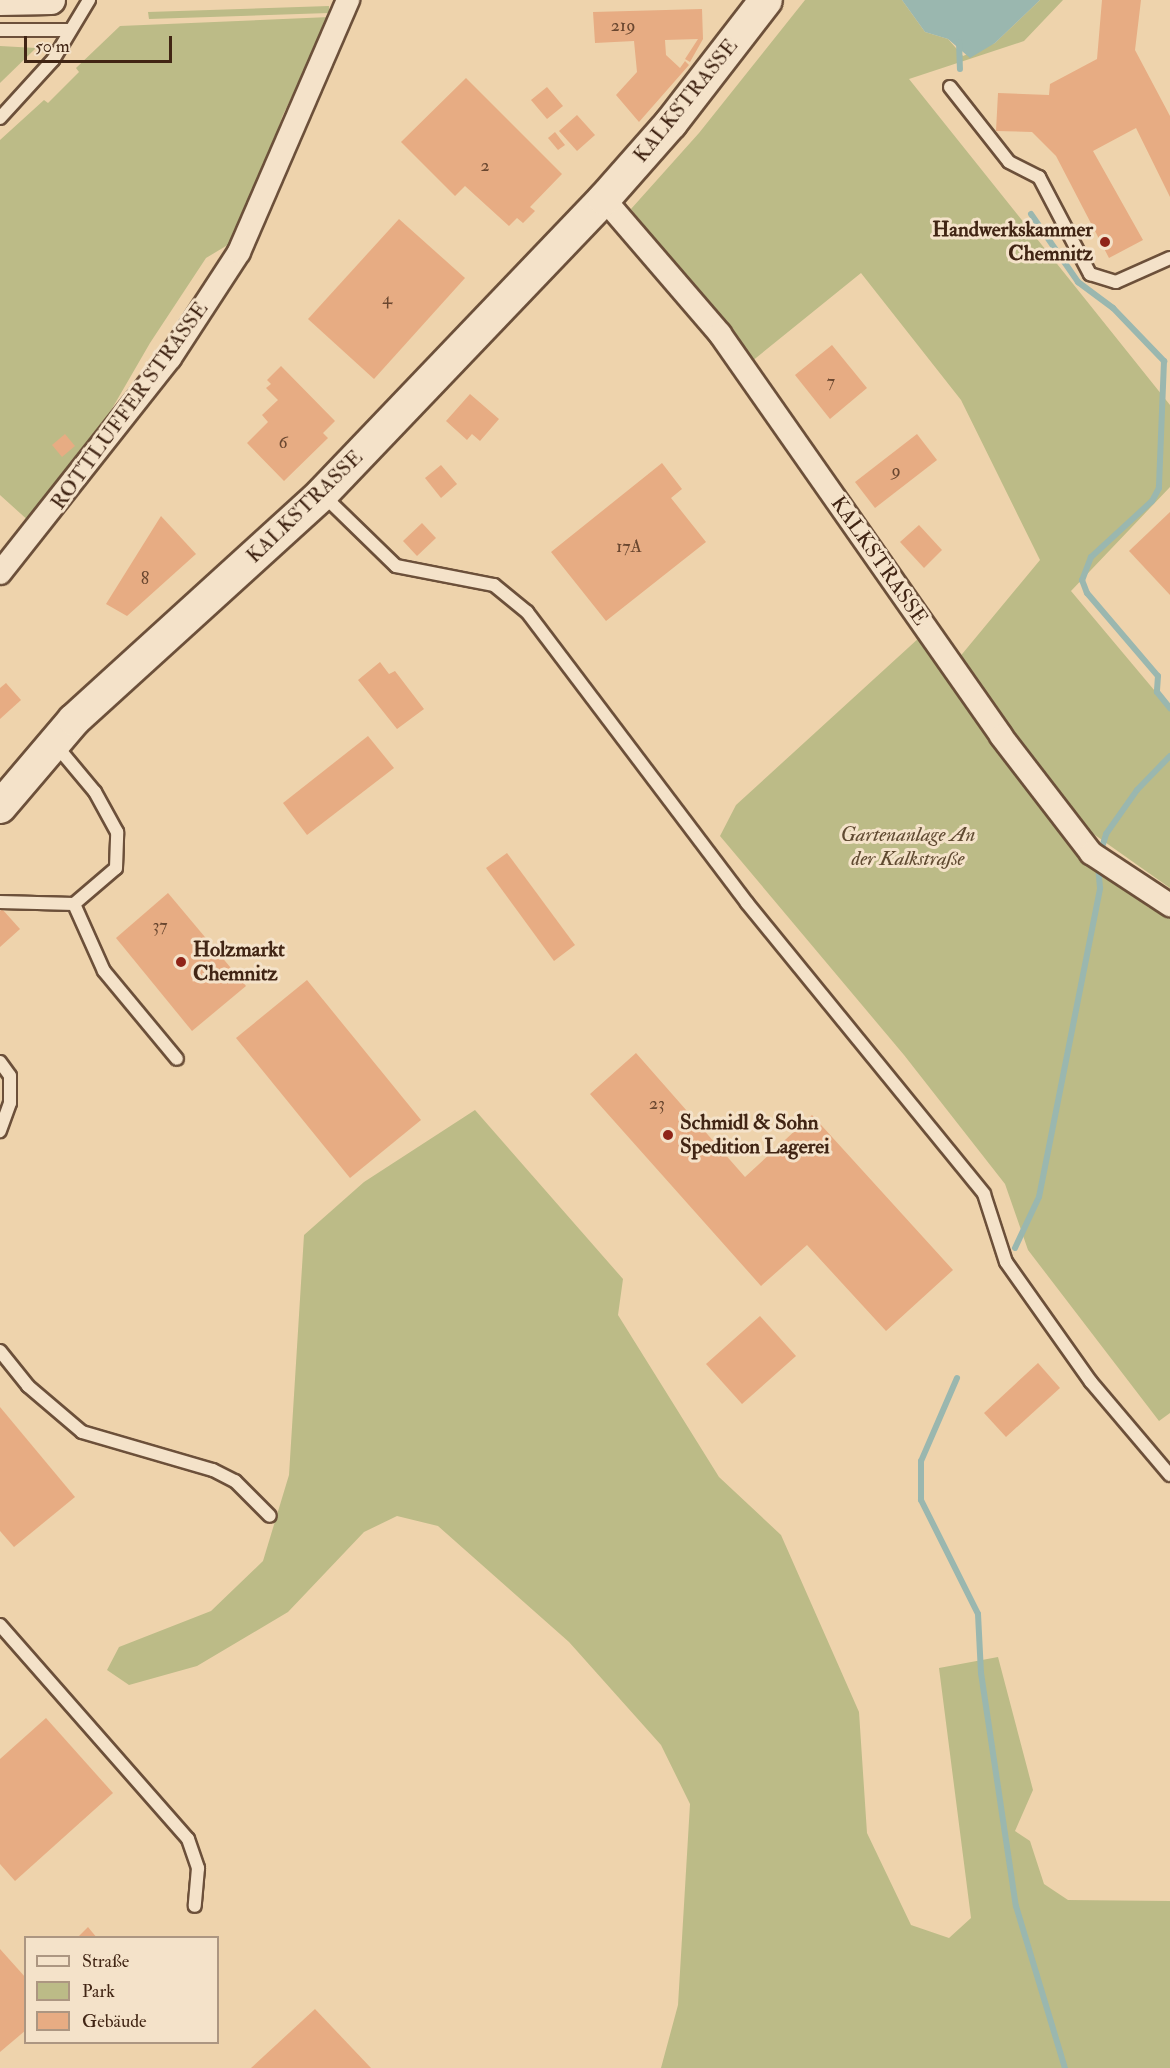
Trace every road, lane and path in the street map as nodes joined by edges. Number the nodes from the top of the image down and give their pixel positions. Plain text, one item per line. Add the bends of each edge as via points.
1 (51, 0) edge
2 (89, 0) edge
3 (348, 0) edge
4 (766, 0) edge
5 (0, 1) edge
6 (0, 30) edge
7 (70, 30) junction
8 (950, 87) dead end
9 (0, 118) edge
10 (604, 199) junction
11 (1170, 258) edge
12 (322, 494) junction
13 (0, 573) edge
14 (53, 742) junction
15 (0, 807) edge
16 (0, 902) edge
17 (74, 904) junction
18 (1170, 905) edge
19 (177, 1059) dead end
20 (0, 1062) edge
21 (0, 1131) edge
22 (0, 1352) edge
23 (1170, 1475) edge
24 (270, 1516) dead end
25 (0, 1625) edge
26 (195, 1906) dead end

1 - 5 street
2 - 7 lane
3 - 13 street, ROTTLUFFER STRASSE via 239,252 170,358
4 - 10 main road, KALKSTRASSE via 671,123
6 - 7 lane
7 - 9 lane via 53,60
8 - 11 lane via 1009,162 1039,177 1090,274 1116,282
10 - 12 main road, KALKSTRASSE
10 - 18 street, KALKSTRASSE via 720,334 1001,736 1092,853
12 - 14 main road, KALKSTRASSE
12 - 23 lane via 396,566 494,585 527,612 747,903 984,1194 1006,1262 1092,1382
14 - 15 main road, KALKSTRASSE
14 - 17 lane via 95,792 117,832 116,868
16 - 17 lane
17 - 19 lane via 104,971
20 - 21 lane via 10,1076 10,1094
22 - 24 lane via 28,1386 82,1432 213,1470 235,1481
25 - 26 lane via 188,1839 198,1868

